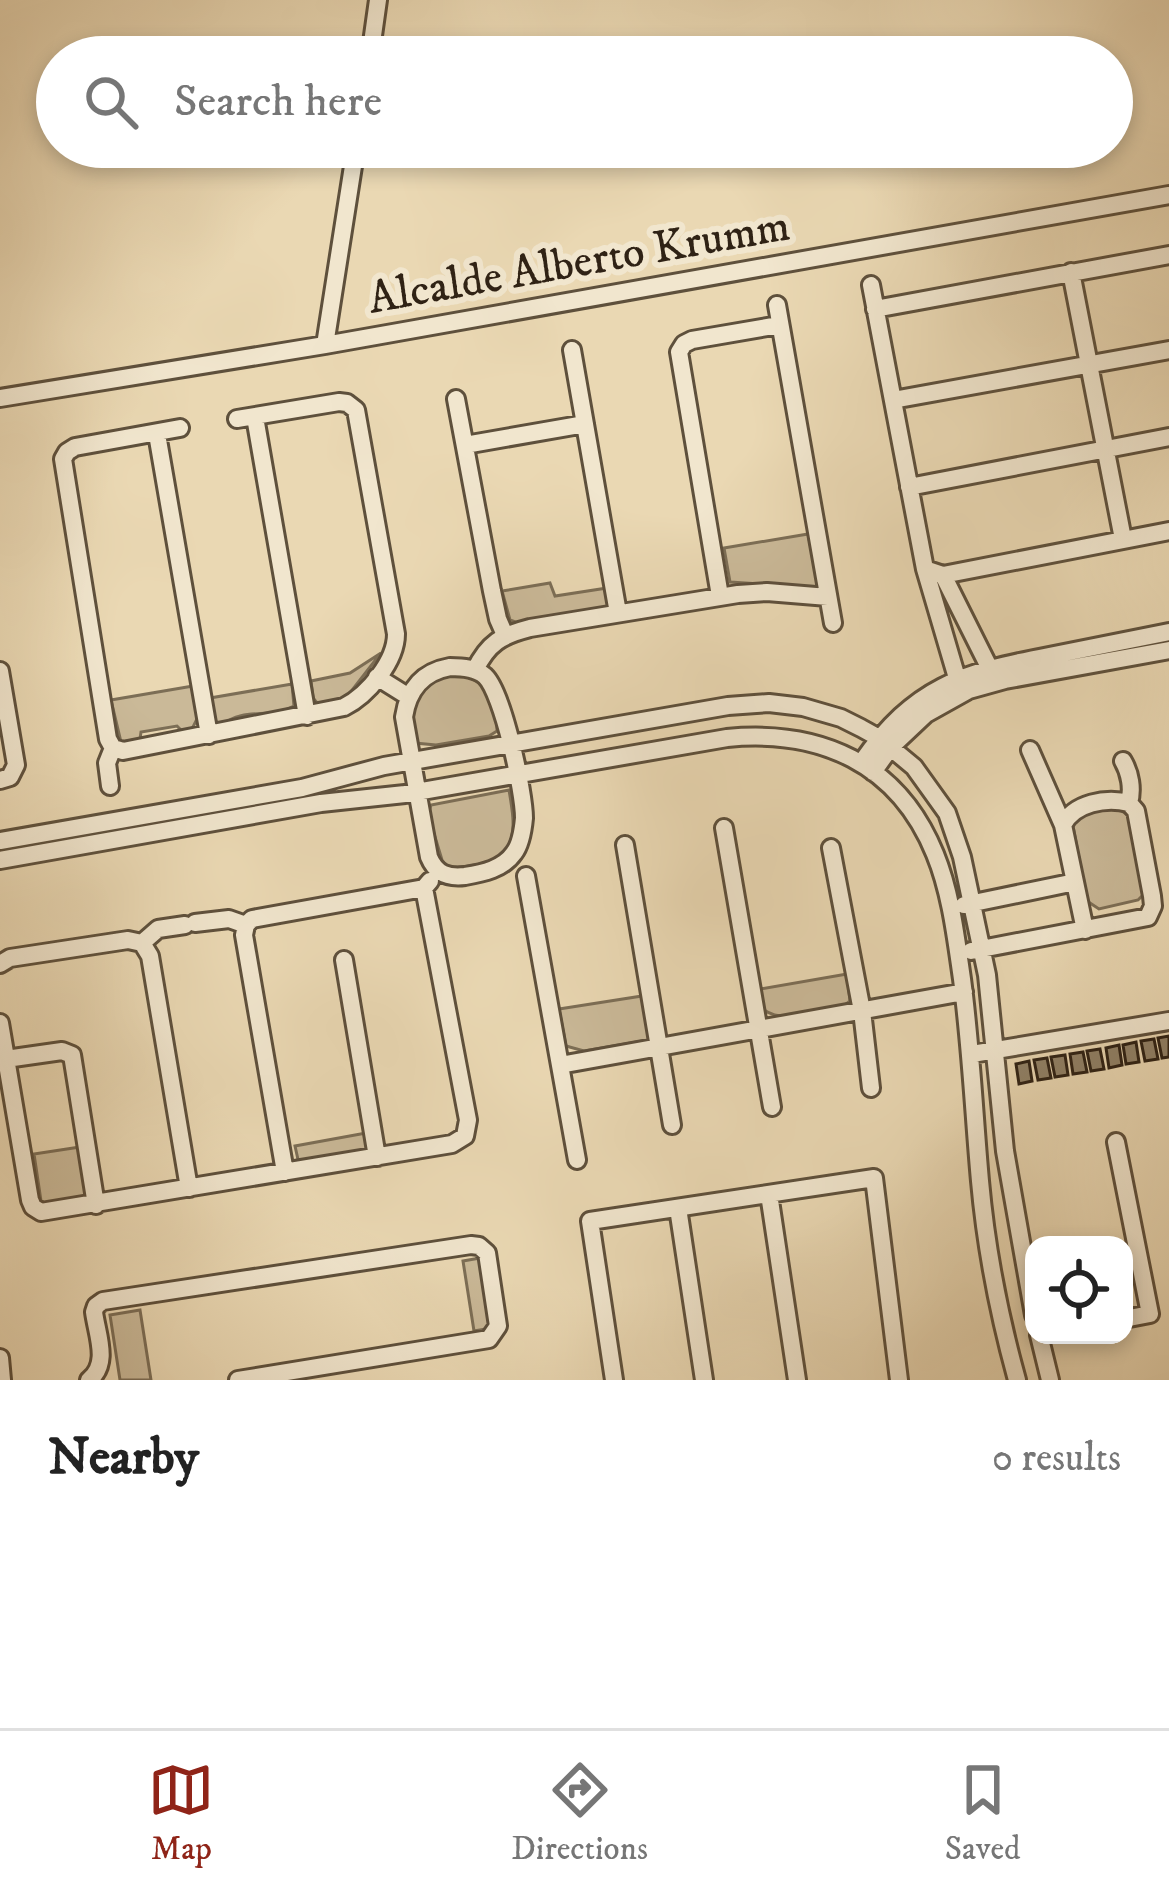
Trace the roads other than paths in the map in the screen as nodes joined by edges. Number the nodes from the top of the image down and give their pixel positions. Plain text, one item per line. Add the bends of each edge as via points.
1 (378, 0) edge
2 (373, 36) edge
3 (353, 168) edge
4 (1169, 195) edge
5 (1169, 255) edge
6 (1071, 272) junction
7 (871, 285) dead end
8 (776, 305) dead end
9 (875, 309) junction
10 (779, 325) junction
11 (325, 345) junction
12 (572, 350) dead end
13 (1169, 350) edge
14 (1089, 364) junction
15 (0, 398) edge
16 (456, 399) dead end
17 (893, 400) junction
18 (585, 424) junction
19 (180, 428) dead end
20 (157, 434) junction
21 (1169, 437) edge
22 (465, 445) junction
23 (1106, 449) junction
24 (909, 487) junction
25 (1169, 531) edge
26 (1123, 539) junction
27 (925, 569) junction
28 (944, 575) junction
29 (720, 596) junction
30 (828, 597) junction
31 (619, 613) junction
32 (833, 623) dead end
33 (1169, 632) edge
34 (505, 635) junction
35 (1169, 650) edge
36 (989, 668) junction
37 (475, 670) junction
38 (0, 671) edge
39 (377, 677) junction
40 (957, 678) junction
41 (409, 697) junction
42 (307, 716) junction
43 (209, 735) junction
44 (885, 742) junction
45 (511, 743) junction
46 (112, 748) junction
47 (1030, 750) dead end
48 (1123, 761) dead end
49 (411, 762) junction
50 (867, 768) junction
51 (517, 775) junction
52 (0, 781) edge
53 (110, 786) dead end
54 (930, 786) junction
55 (416, 792) junction
56 (1129, 803) junction
57 (906, 805) junction
58 (1064, 825) junction
59 (724, 828) dead end
60 (0, 841) edge
61 (625, 845) dead end
62 (831, 848) dead end
63 (0, 860) edge
64 (438, 871) junction
65 (526, 876) dead end
66 (1075, 882) junction
67 (424, 888) junction
68 (972, 903) junction
69 (950, 908) junction
70 (246, 925) junction
71 (1085, 930) junction
72 (142, 943) junction
73 (982, 950) junction
74 (958, 954) junction
75 (344, 960) dead end
76 (0, 964) edge
77 (964, 992) junction
78 (862, 1011) junction
79 (1169, 1021) edge
80 (0, 1023) edge
81 (758, 1029) junction
82 (659, 1047) junction
83 (996, 1050) junction
84 (972, 1054) junction
85 (6, 1059) junction
86 (560, 1065) junction
87 (871, 1088) dead end
88 (772, 1107) dead end
89 (672, 1125) dead end
90 (1116, 1142) dead end
91 (377, 1157) junction
92 (578, 1160) dead end
93 (285, 1172) junction
94 (189, 1189) junction
95 (769, 1194) junction
96 (96, 1204) junction
97 (678, 1208) junction
98 (1025, 1264) edge
99 (1133, 1317) edge
100 (1042, 1344) edge
101 (0, 1358) edge
102 (98, 1373) edge
103 (2, 1380) edge
104 (238, 1380) edge
105 (614, 1380) edge
106 (704, 1380) edge
107 (797, 1380) edge
108 (899, 1380) edge
109 (1017, 1380) edge
110 (1050, 1380) edge

1 - 2 street
3 - 11 street
4 - 11 street, Alcalde Alberto Krumm
5 - 6 street
6 - 9 street
6 - 14 street
7 - 9 street
8 - 10 street
9 - 17 street
10 - 29 street via 692,340 679,352
10 - 30 street
11 - 15 street, Alcalde Alberto Krumm
12 - 18 street
13 - 14 street
14 - 17 street
14 - 23 street
16 - 22 street
17 - 24 street
18 - 22 street
18 - 31 street
19 - 20 street
20 - 43 street
20 - 46 street via 75,447 62,464
21 - 23 street
22 - 34 street
23 - 24 street
23 - 26 street
24 - 27 street
25 - 26 street
26 - 28 street
27 - 28 street
27 - 40 street
28 - 36 street
29 - 30 street
29 - 31 street
30 - 32 street
31 - 34 street
33 - 36 street
34 - 37 street
35 - 44 street via 969,690
36 - 40 street
37 - 41 street via 432,672
37 - 45 street via 494,689
38 - 52 street via 16,765
39 - 41 street
39 - 42 street via 351,704
39 - 42 street via 397,640 356,410 343,402 246,418
40 - 44 street via 917,702
41 - 49 street
42 - 43 street
43 - 46 street
44 - 45 street via 823,712 769,703
44 - 50 street
44 - 54 street
45 - 49 street
45 - 51 street
46 - 53 street
47 - 58 street
48 - 56 street
49 - 55 street
49 - 60 street
50 - 51 street via 815,742 763,736
50 - 57 street
51 - 55 street
51 - 64 street via 524,814 514,854 489,872
54 - 57 street
54 - 68 street via 952,826
55 - 63 street
55 - 64 street
56 - 58 street via 1082,807
56 - 71 street via 1151,913
57 - 69 street via 935,854
58 - 66 street
59 - 81 street
61 - 82 street
62 - 78 street
64 - 67 street
65 - 86 street
66 - 68 street
66 - 71 street
67 - 70 street
67 - 91 street via 468,1125 452,1144
68 - 69 street
68 - 73 street
69 - 74 street
70 - 72 street via 229,919 158,929
70 - 93 street
71 - 73 street
72 - 76 street
72 - 94 street
73 - 74 street
73 - 83 street
74 - 77 street
75 - 91 street
77 - 78 street
77 - 84 street
78 - 81 street
78 - 87 street
79 - 83 street
80 - 85 street
81 - 82 street
81 - 88 street
82 - 86 street
82 - 89 street
83 - 84 street
83 - 98 street
84 - 109 street via 985,1220
85 - 96 street via 31,1204 46,1213
85 - 96 street via 72,1055
86 - 92 street
90 - 99 street via 1150,1314
91 - 93 street
93 - 94 street
94 - 96 street
95 - 97 street
95 - 107 street
95 - 108 street via 874,1178
97 - 105 street via 590,1221
97 - 106 street
100 - 110 street
101 - 103 street
102 - 104 street via 94,1312 103,1301 471,1245 488,1257 498,1326 490,1339

